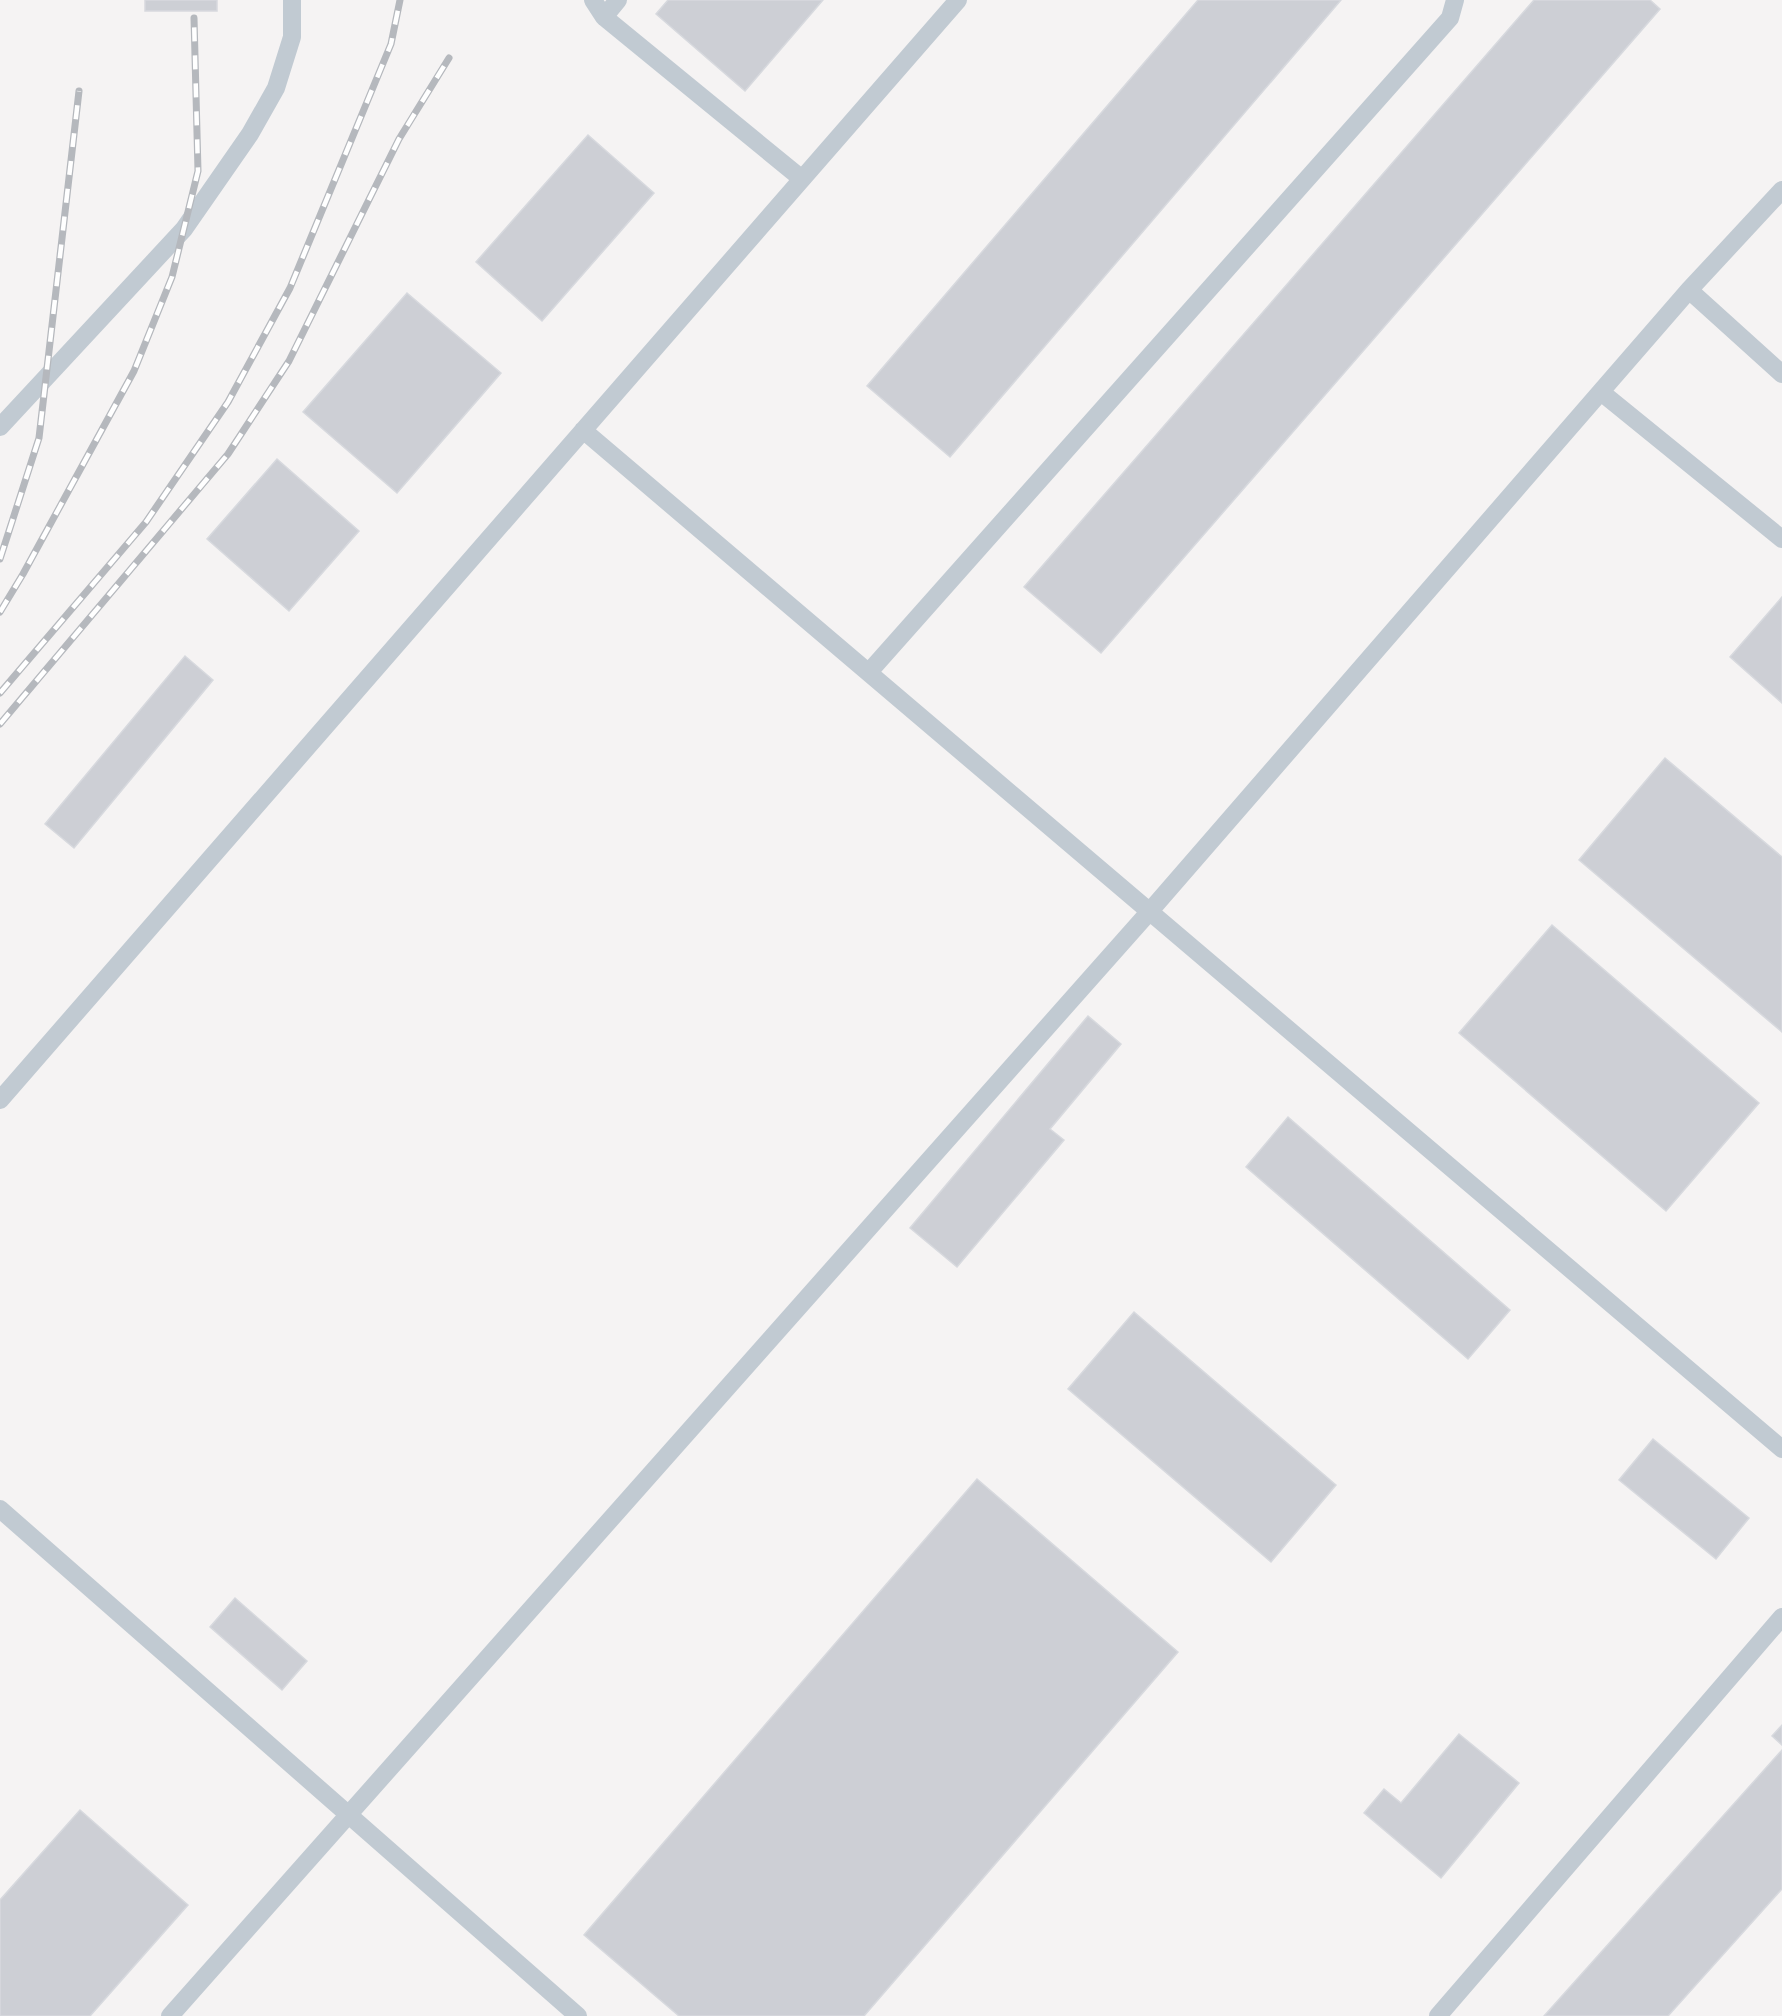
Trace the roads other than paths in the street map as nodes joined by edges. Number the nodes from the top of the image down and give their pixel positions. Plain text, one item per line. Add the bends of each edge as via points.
1 (292, 0) edge
2 (593, 0) edge
3 (618, 0) edge
4 (958, 0) edge
5 (1455, 0) edge
6 (604, 17) junction
7 (802, 179) junction
8 (1782, 190) edge
9 (1689, 290) junction
10 (1782, 374) edge
11 (1601, 392) junction
12 (0, 427) edge
13 (583, 430) junction
14 (1782, 539) edge
15 (869, 672) junction
16 (1150, 912) junction
17 (0, 1100) edge
18 (1782, 1449) edge
19 (0, 1509) edge
20 (1782, 1617) edge
21 (349, 1815) junction
22 (170, 2016) edge
23 (578, 2016) edge
24 (1438, 2016) edge

1 - 12 lane via 292,37 276,88 250,134 184,229
2 - 6 lane
3 - 6 lane
4 - 7 lane
5 - 15 lane via 1450,18
6 - 7 lane
7 - 13 lane
8 - 9 lane
9 - 10 lane
9 - 11 lane
11 - 14 lane
11 - 16 lane
13 - 15 lane
13 - 17 lane
15 - 16 lane
16 - 18 lane
16 - 21 lane
19 - 21 lane
20 - 24 lane
21 - 22 lane
21 - 23 lane

